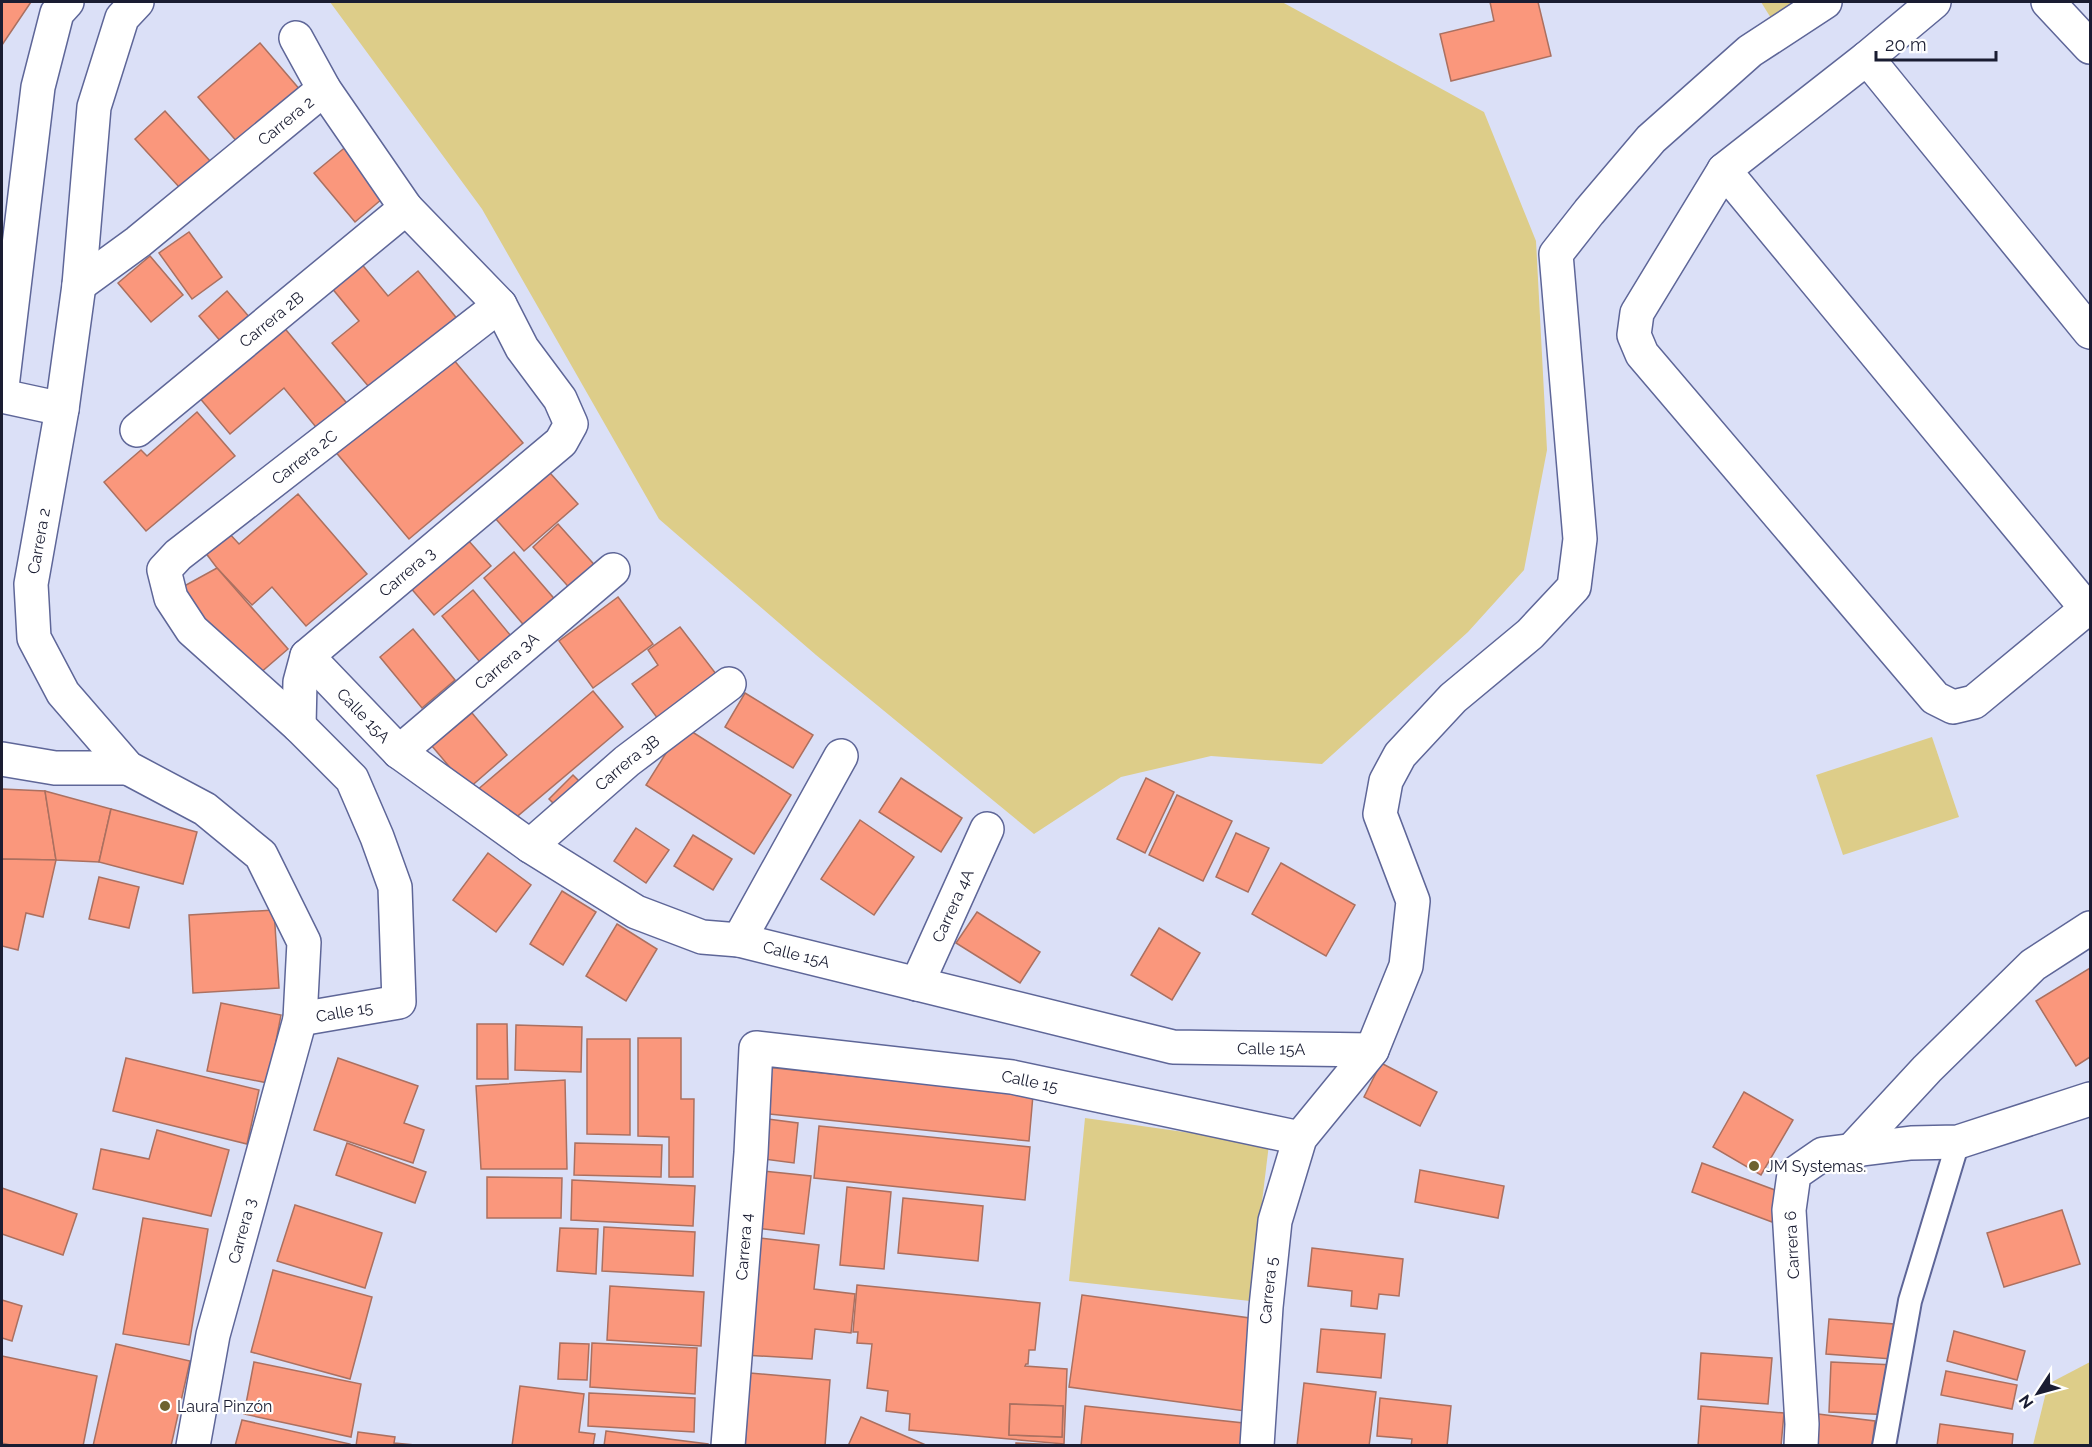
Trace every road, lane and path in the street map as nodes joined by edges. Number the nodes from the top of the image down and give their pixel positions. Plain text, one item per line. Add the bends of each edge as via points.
1 (66, 2) edge
2 (137, 2) edge
3 (1825, 2) edge
4 (1934, 2) edge
5 (2048, 2) edge
6 (296, 38) dead end
7 (2091, 47) edge
8 (1867, 58) junction
9 (324, 89) junction
10 (1724, 170) junction
11 (406, 208) junction
12 (11, 238) edge
13 (79, 285) junction
14 (500, 305) junction
15 (2091, 332) edge
16 (2, 387) edge
17 (2, 396) edge
18 (62, 409) junction
19 (137, 430) dead end
20 (613, 570) dead end
21 (2089, 607) edge
22 (192, 630) joint
23 (308, 656) junction
24 (729, 684) dead end
25 (299, 726) junction
26 (399, 752) junction
27 (841, 756) dead end
28 (2, 759) edge
29 (128, 768) junction
30 (987, 829) dead end
31 (530, 846) junction
32 (2091, 928) edge
33 (739, 940) junction
34 (917, 984) junction
35 (300, 1019) junction
36 (756, 1048) joint
37 (1372, 1050) junction
38 (2091, 1099) edge
39 (1300, 1137) junction
40 (1959, 1142) junction
41 (1853, 1149) junction
42 (193, 1446) edge
43 (728, 1446) edge
44 (1257, 1446) edge
45 (1801, 1446) edge
46 (1884, 1446) edge

1 - 12 street via 57,14 38,87
2 - 13 street, Carrera 2 via 122,18 94,107
3 - 37 street via 1750,51 1651,139 1556,254 1580,539 1574,587 1530,634 1453,698 1400,755 1386,781 1380,814 1413,901 1406,966
4 - 8 street
5 - 7 street
6 - 9 street
8 - 10 street
8 - 15 street
9 - 11 street
9 - 13 street, Carrera 2 via 138,242
10 - 21 street
10 - 21 street via 1636,313 1634,335 1642,354 1935,698 1953,707 1974,702
11 - 14 street
11 - 19 street, Carrera 2B
12 - 16 street
13 - 18 street, Carrera 2
14 - 22 street, Carrera 2C via 178,555 164,570 171,598
14 - 23 street, Carrera 3 via 522,348 560,399 572,424 561,442
17 - 18 street
18 - 29 street, Carrera 2 via 31,584 34,638 63,693
20 - 26 street, Carrera 3A
22 - 25 street, Calle 15
23 - 25 street via 300,682
23 - 26 street, Calle 15A
24 - 31 street, Carrera 3B via 627,761
25 - 35 street, Calle 15 via 352,779 377,837 395,887 399,1002
26 - 31 street, Calle 15A
27 - 33 street
28 - 29 street, Calle 15 via 55,768
29 - 35 street, Calle 15 via 205,809 261,855 304,942
30 - 34 street, Carrera 4A
31 - 33 street, Calle 15A via 636,912 702,937
32 - 41 street via 2033,965 1927,1069
33 - 34 street, Calle 15A
34 - 37 street, Calle 15A via 1173,1047
35 - 42 street, Carrera 3 via 213,1335
36 - 39 street, Calle 15 via 1012,1077
36 - 43 street, Carrera 4
37 - 39 street
38 - 40 street, Carrera 6
39 - 44 street, Carrera 5 via 1275,1221
40 - 41 street, Carrera 6
40 - 46 lane via 1910,1301
41 - 45 street, Carrera 6 via 1823,1154 1794,1174 1789,1209

